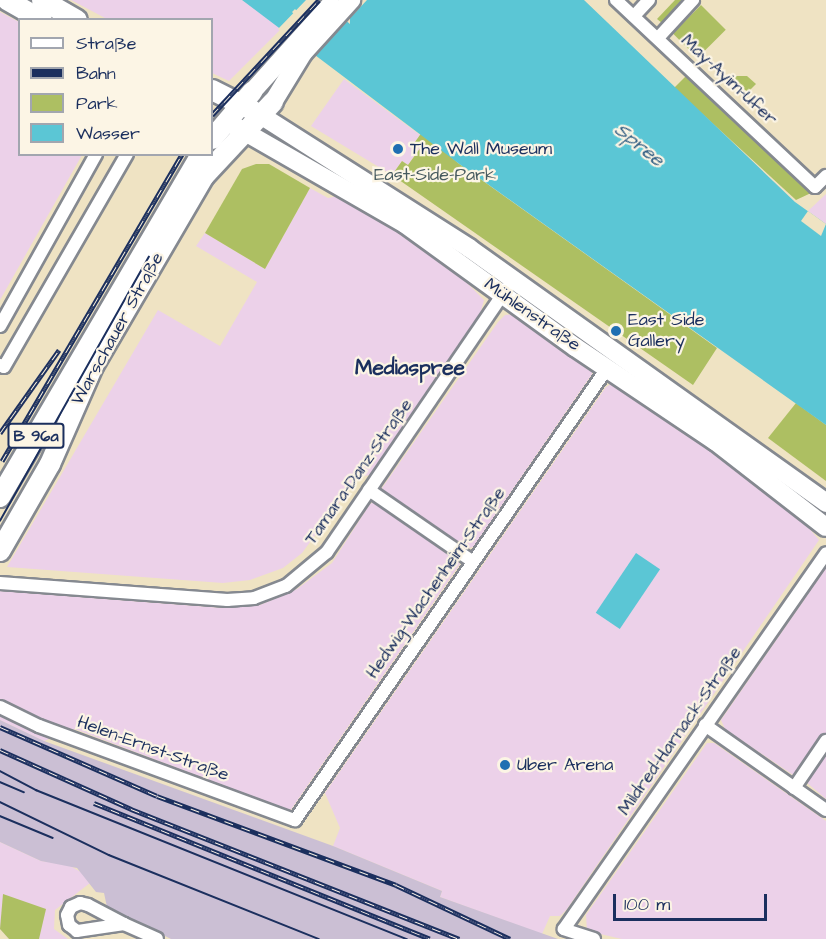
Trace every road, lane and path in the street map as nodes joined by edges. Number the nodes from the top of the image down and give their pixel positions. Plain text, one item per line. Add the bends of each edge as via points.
1 (7, 0) edge
2 (42, 0) edge
3 (334, 0) edge
4 (351, 0) edge
5 (616, 0) edge
6 (649, 0) edge
7 (693, 0) edge
8 (634, 16) junction
9 (38, 18) edge
10 (74, 18) edge
11 (658, 38) junction
12 (298, 48) junction
13 (213, 90) edge
14 (247, 98) junction
15 (268, 109) junction
16 (219, 117) edge
17 (213, 136) edge
18 (238, 139) junction
19 (95, 156) edge
20 (127, 156) edge
21 (200, 156) edge
22 (826, 177) edge
23 (513, 280) junction
24 (503, 295) junction
25 (0, 326) edge
26 (2, 366) edge
27 (608, 367) junction
28 (369, 490) junction
29 (0, 497) edge
30 (826, 503) edge
31 (826, 527) edge
32 (0, 551) edge
33 (826, 554) edge
34 (472, 561) junction
35 (0, 583) edge
36 (0, 707) edge
37 (705, 726) junction
38 (826, 741) edge
39 (794, 788) junction
40 (826, 810) edge
41 (295, 820) joint
42 (124, 924) dead end
43 (157, 939) edge
44 (594, 939) edge

1 - 9 main road
2 - 10 main road
3 - 12 main road
4 - 12 main road
5 - 8 street, May-Ayim-Ufer
6 - 8 street
7 - 11 street
8 - 11 street, May-Ayim-Ufer
11 - 22 street, May-Ayim-Ufer via 815,187
12 - 14 main road
12 - 15 main road
13 - 14 main road
14 - 15 main road
14 - 16 main road
15 - 18 main road, B 96a
15 - 23 main road, Mühlenstraße
16 - 17 main road
16 - 18 main road, Mühlenstraße
18 - 24 main road, Mühlenstraße via 405,224
18 - 32 main road, Warschauer Straße / B 96a via 204,176 93,366 50,464
19 - 25 street
20 - 26 street
21 - 29 main road, Warschauer Straße / B 96a
23 - 24 street, Tamara-Danz-Straße
23 - 30 main road, Mühlenstraße
24 - 27 main road, Mühlenstraße
24 - 28 street, Tamara-Danz-Straße
27 - 31 main road, Mühlenstraße via 720,444
27 - 34 street, Hedwig-Wachenheim-Straße
28 - 34 street
28 - 35 street, Tamara-Danz-Straße via 314,565 286,586 262,596 227,600
33 - 37 street, Mildred-Harnack-Straße
34 - 41 street, Hedwig-Wachenheim-Straße
36 - 41 street, Helen-Ernst-Straße via 39,726
37 - 39 street
37 - 44 street, Mildred-Harnack-Straße via 564,929
38 - 39 street
39 - 40 street
42 - 43 street

